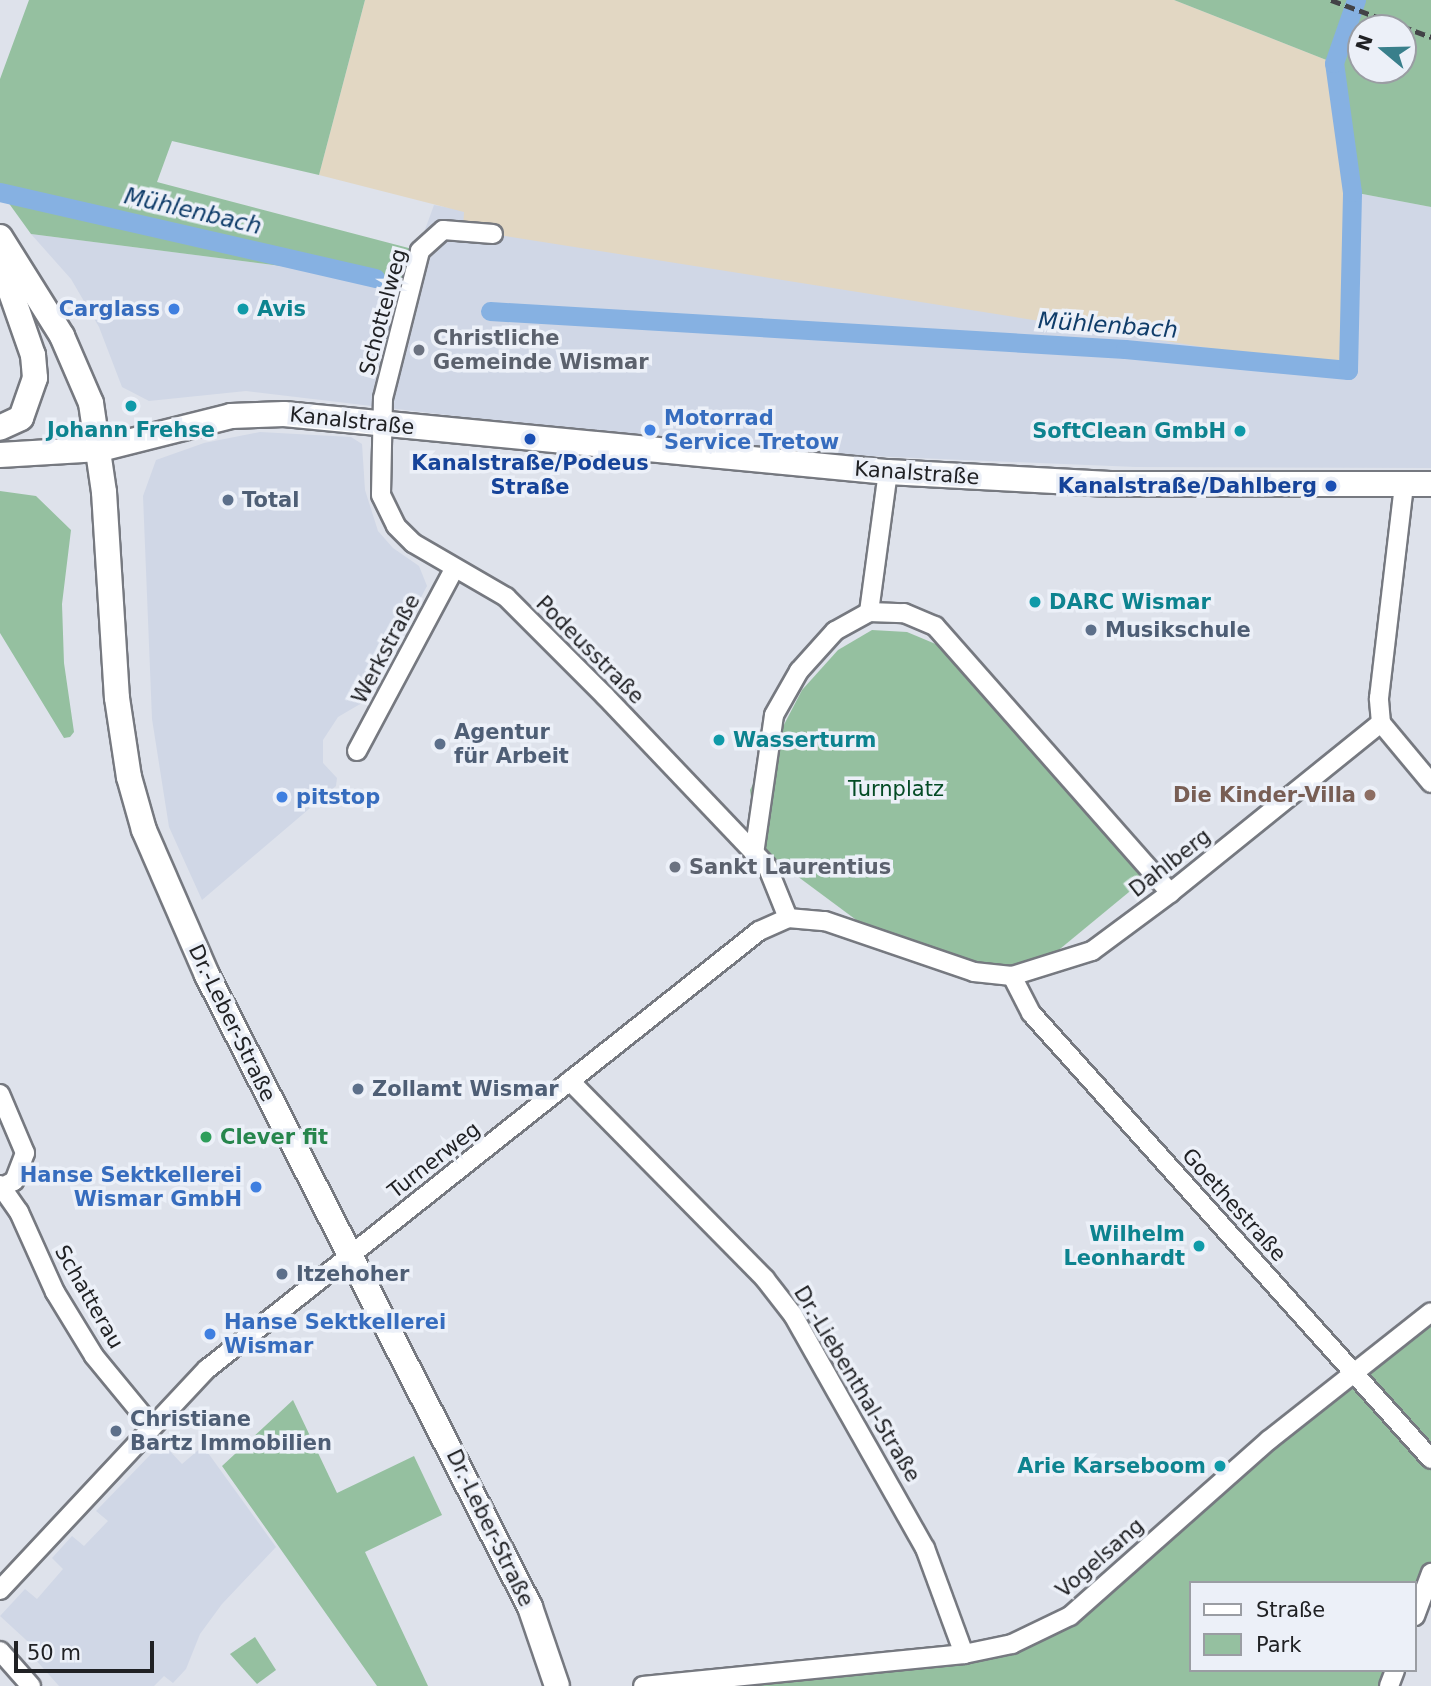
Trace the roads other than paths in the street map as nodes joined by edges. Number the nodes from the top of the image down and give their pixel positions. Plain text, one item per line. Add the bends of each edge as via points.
1 (493, 234) dead end
2 (0, 237) edge
3 (0, 261) edge
4 (382, 422) junction
5 (0, 428) edge
6 (100, 449) junction
7 (0, 455) edge
8 (888, 472) junction
9 (1404, 484) junction
10 (1431, 484) edge
11 (454, 569) junction
12 (869, 612) junction
13 (1381, 723) junction
14 (357, 751) dead end
15 (1431, 783) edge
16 (754, 854) junction
17 (1170, 893) junction
18 (788, 918) junction
19 (1012, 976) junction
20 (570, 1081) junction
21 (0, 1094) edge
22 (1, 1186) edge
23 (351, 1254) junction
24 (1431, 1312) edge
25 (1356, 1375) junction
26 (150, 1424) junction
27 (1431, 1459) edge
28 (1431, 1573) edge
29 (0, 1590) edge
30 (1417, 1611) edge
31 (0, 1651) edge
32 (964, 1654) junction
33 (31, 1686) edge
34 (557, 1686) edge
35 (643, 1686) edge

1 - 4 street, Schottelweg via 443,230 420,251 383,398
2 - 6 main road, Dr.-Leber-Straße via 80,370
3 - 5 main road via 33,355 35,378 22,418
4 - 6 main road, Kanalstraße via 284,414 232,416
4 - 8 main road, Kanalstraße
4 - 11 street, Podeusstraße via 382,495 396,526 413,543
6 - 7 main road
6 - 23 main road, Dr.-Leber-Straße via 116,686 135,804 207,975
8 - 9 main road, Kanalstraße via 1110,484
8 - 12 street
9 - 10 main road, Kanalstraße
9 - 13 street via 1379,698
11 - 14 street, Werkstraße
11 - 16 street, Podeusstraße via 506,597
12 - 16 street via 835,631 799,671 774,715
12 - 17 street via 904,613 936,626
13 - 15 street
13 - 17 street, Dahlberg
16 - 18 street, Podeusstraße via 766,866
17 - 19 street, Dahlberg via 1092,951
18 - 19 street via 825,921 974,972
18 - 20 street, Turnerweg via 759,930
19 - 25 street, Goethestraße via 1031,1013
20 - 23 street, Turnerweg
20 - 32 street, Dr.-Liebenthal-Straße via 765,1279 793,1315 925,1548
21 - 22 street via 25,1153 14,1181
22 - 26 street, Schatterau via 93,1356
23 - 26 street, Turnerweg via 244,1337
23 - 34 main road, Dr.-Leber-Straße via 530,1607
24 - 25 street, Vogelsang
25 - 27 street, Goethestraße
25 - 32 street, Vogelsang via 1269,1440 1070,1616 1012,1644
26 - 29 street, Turnerweg
28 - 30 street
31 - 33 street
32 - 35 street, Vogelsang

